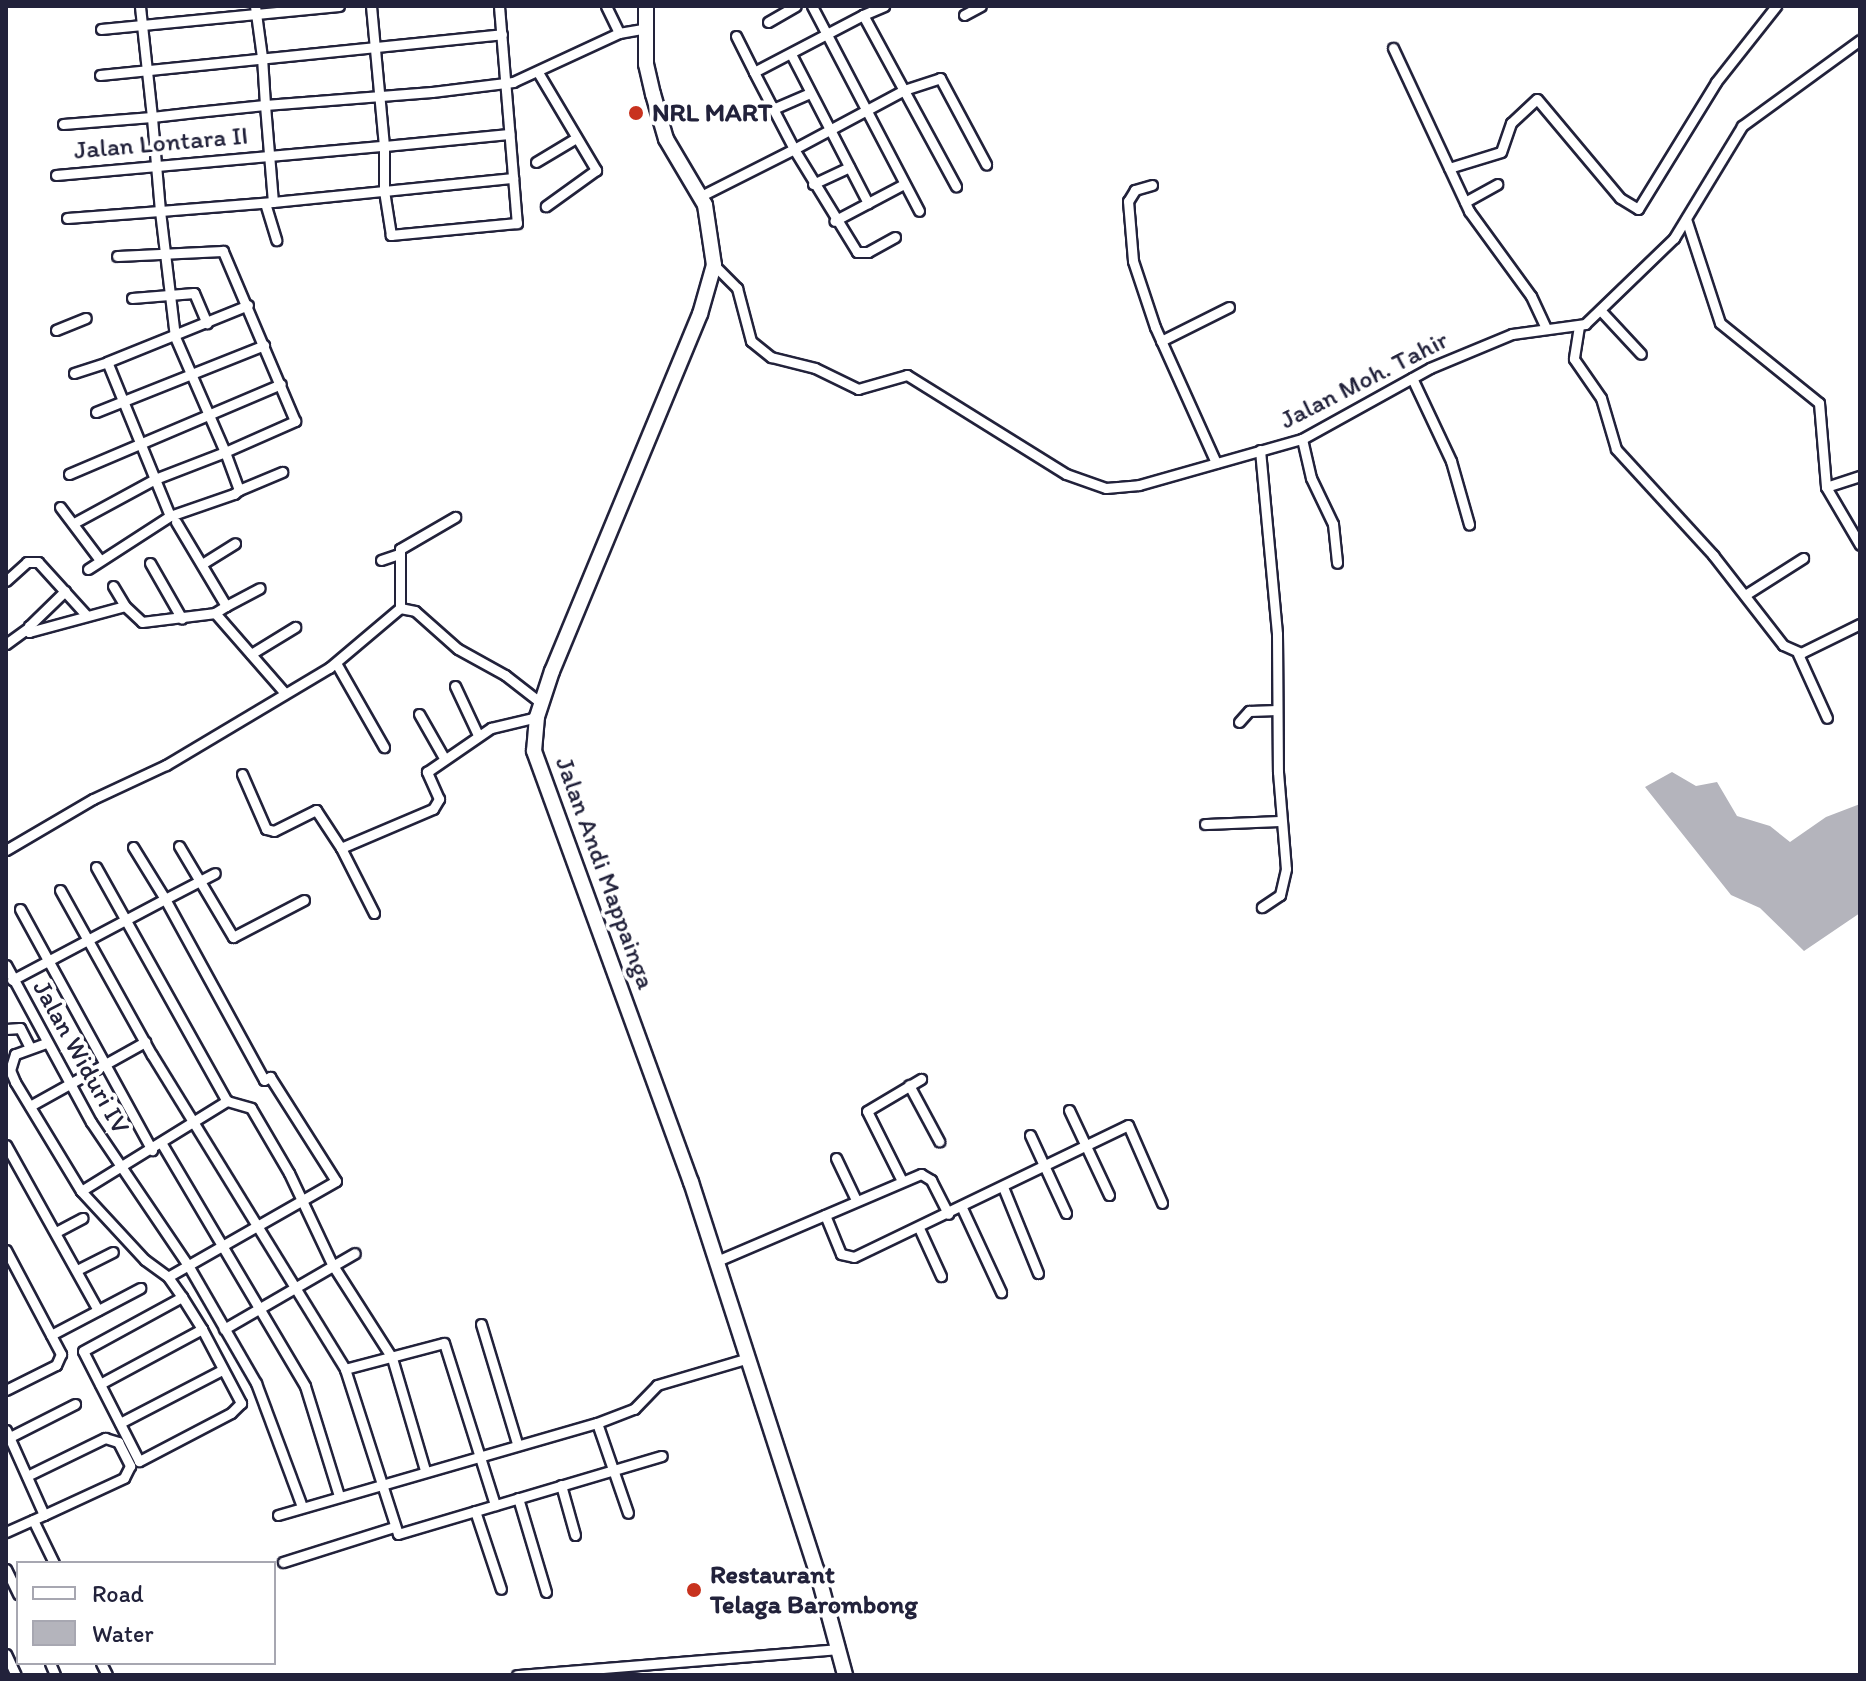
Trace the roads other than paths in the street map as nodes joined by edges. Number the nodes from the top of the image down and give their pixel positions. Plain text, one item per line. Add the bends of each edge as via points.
1 (140, 6) edge
2 (339, 6) edge
3 (371, 6) edge
4 (499, 6) edge
5 (606, 6) edge
6 (646, 6) edge
7 (796, 6) edge
8 (812, 6) edge
9 (884, 6) edge
10 (981, 6) edge
11 (1776, 6) edge
12 (256, 10) edge
13 (864, 12) edge
14 (964, 15) dead end
15 (768, 22) dead end
16 (141, 26) junction
17 (646, 28) junction
18 (101, 29) dead end
19 (619, 33) junction
20 (502, 34) junction
21 (736, 36) dead end
22 (827, 36) junction
23 (1860, 40) edge
24 (376, 46) junction
25 (1393, 48) dead end
26 (791, 54) junction
27 (262, 57) junction
28 (146, 70) junction
29 (754, 72) junction
30 (539, 74) junction
31 (100, 75) dead end
32 (505, 83) junction
33 (904, 90) junction
34 (810, 93) junction
35 (380, 96) junction
36 (265, 105) junction
37 (773, 109) junction
38 (866, 110) junction
39 (152, 117) junction
40 (63, 124) dead end
41 (828, 129) junction
42 (509, 134) junction
43 (576, 138) junction
44 (384, 146) junction
45 (794, 149) junction
46 (270, 156) junction
47 (536, 162) dead end
48 (157, 164) junction
49 (986, 164) dead end
50 (849, 167) junction
51 (1449, 168) junction
52 (56, 175) dead end
53 (513, 178) junction
54 (813, 184) junction
55 (904, 184) junction
56 (1497, 184) dead end
57 (1152, 185) dead end
58 (956, 186) dead end
59 (384, 191) junction
60 (701, 196) junction
61 (269, 202) junction
62 (1465, 202) junction
63 (868, 203) junction
64 (546, 206) dead end
65 (160, 211) junction
66 (919, 211) dead end
67 (67, 218) dead end
68 (1686, 219) junction
69 (834, 221) junction
70 (895, 237) dead end
71 (276, 240) dead end
72 (165, 252) junction
73 (117, 256) dead end
74 (714, 265) junction
75 (170, 295) junction
76 (132, 298) dead end
77 (248, 305) junction
78 (1229, 307) dead end
79 (1602, 312) junction
80 (86, 318) dead end
81 (207, 323) junction
82 (1545, 326) junction
83 (1579, 326) junction
84 (56, 330) dead end
85 (175, 337) junction
86 (1161, 341) junction
87 (264, 345) junction
88 (1641, 354) dead end
89 (107, 362) junction
90 (74, 373) dead end
91 (193, 375) junction
92 (1412, 378) junction
93 (281, 384) junction
94 (121, 402) junction
95 (96, 412) dead end
96 (208, 412) junction
97 (1302, 439) junction
98 (137, 442) junction
99 (1260, 450) junction
100 (225, 452) junction
101 (1216, 463) junction
102 (282, 472) dead end
103 (69, 474) dead end
104 (1860, 476) edge
105 (155, 479) junction
106 (1826, 487) junction
107 (239, 490) junction
108 (60, 507) dead end
109 (455, 517) dead end
110 (173, 519) junction
111 (74, 523) junction
112 (1469, 524) dead end
113 (235, 543) dead end
114 (1860, 545) edge
115 (398, 554) junction
116 (1803, 558) dead end
117 (100, 560) junction
118 (381, 560) dead end
119 (150, 563) dead end
120 (1337, 563) dead end
121 (202, 564) junction
122 (88, 569) dead end
123 (6, 581) edge
124 (113, 586) dead end
125 (260, 588) dead end
126 (65, 591) junction
127 (1745, 595) junction
128 (125, 606) junction
129 (226, 606) junction
130 (400, 608) junction
131 (215, 613) junction
132 (86, 615) junction
133 (182, 619) junction
134 (1860, 624) edge
135 (295, 627) dead end
136 (28, 628) junction
137 (6, 644) edge
138 (251, 654) junction
139 (1798, 654) junction
140 (336, 663) junction
141 (455, 686) dead end
142 (284, 692) junction
143 (539, 710) junction
144 (1277, 710) junction
145 (419, 714) dead end
146 (1827, 718) dead end
147 (1239, 722) dead end
148 (478, 735) junction
149 (384, 747) dead end
150 (444, 758) junction
151 (242, 774) dead end
152 (1281, 821) junction
153 (1205, 824) dead end
154 (179, 846) dead end
155 (133, 847) dead end
156 (341, 848) junction
157 (6, 850) edge
158 (96, 867) dead end
159 (215, 873) dead end
160 (200, 881) junction
161 (60, 890) dead end
162 (165, 899) junction
163 (304, 900) dead end
164 (1262, 907) dead end
165 (20, 909) dead end
166 (374, 913) dead end
167 (126, 920) junction
168 (89, 939) junction
169 (50, 960) junction
170 (6, 965) edge
171 (12, 980) junction
172 (6, 1029) edge
173 (145, 1042) junction
174 (46, 1043) junction
175 (30, 1048) junction
176 (107, 1065) junction
177 (8, 1072) edge
178 (921, 1079) dead end
179 (69, 1084) junction
180 (909, 1085) junction
181 (227, 1101) junction
182 (30, 1106) junction
183 (1069, 1110) dead end
184 (196, 1124) junction
185 (1030, 1135) dead end
186 (939, 1141) dead end
187 (162, 1144) junction
188 (1086, 1146) junction
189 (6, 1147) edge
190 (152, 1150) junction
191 (836, 1158) dead end
192 (1046, 1167) junction
193 (121, 1169) junction
194 (902, 1181) junction
195 (1003, 1187) junction
196 (81, 1191) junction
197 (1109, 1195) dead end
198 (856, 1200) junction
199 (303, 1202) junction
200 (1162, 1203) dead end
201 (962, 1208) junction
202 (1066, 1213) dead end
203 (948, 1214) junction
204 (825, 1215) junction
205 (82, 1218) dead end
206 (260, 1226) junction
207 (919, 1228) junction
208 (56, 1232) junction
209 (222, 1248) junction
210 (6, 1250) edge
211 (113, 1252) dead end
212 (355, 1253) dead end
213 (717, 1261) junction
214 (332, 1264) junction
215 (189, 1267) junction
216 (77, 1270) junction
217 (1038, 1273) dead end
218 (941, 1276) dead end
219 (168, 1277) junction
220 (296, 1287) junction
221 (140, 1288) dead end
222 (1001, 1292) dead end
223 (182, 1297) junction
224 (259, 1307) junction
225 (98, 1310) junction
226 (481, 1324) dead end
227 (202, 1329) junction
228 (224, 1329) junction
229 (51, 1335) junction
230 (392, 1358) junction
231 (749, 1358) junction
232 (345, 1369) junction
233 (222, 1370) junction
234 (100, 1384) junction
235 (6, 1390) edge
236 (75, 1404) dead end
237 (120, 1423) junction
238 (597, 1423) junction
239 (8, 1434) edge
240 (517, 1443) junction
241 (476, 1456) junction
242 (662, 1456) dead end
243 (425, 1470) junction
244 (614, 1471) junction
245 (27, 1476) junction
246 (382, 1485) junction
247 (561, 1485) junction
248 (339, 1496) junction
249 (518, 1498) junction
250 (495, 1505) junction
251 (302, 1507) junction
252 (475, 1511) junction
253 (628, 1513) dead end
254 (44, 1515) junction
255 (278, 1515) dead end
256 (33, 1520) junction
257 (394, 1527) junction
258 (6, 1532) edge
259 (575, 1535) dead end
260 (53, 1561) edge
261 (283, 1562) dead end
262 (6, 1569) edge
263 (501, 1589) dead end
264 (16, 1590) edge
265 (546, 1592) dead end
266 (838, 1649) junction
267 (6, 1654) edge
268 (16, 1675) edge
269 (517, 1675) edge
270 (845, 1675) edge

1 - 16 street
2 - 12 street
3 - 24 street
4 - 20 street
5 - 19 street
6 - 17 main road, Jalan Andi Mappainga
7 - 15 street
8 - 22 street
9 - 13 street
10 - 14 street
11 - 51 street via 1716,82 1638,209 1620,198 1537,99 1511,123 1501,152
12 - 16 street
12 - 27 street
13 - 22 street
13 - 33 street
16 - 18 street
16 - 28 street
17 - 19 street
17 - 60 main road, Jalan Andi Mappainga via 646,64 661,125
19 - 30 street
20 - 24 street
20 - 32 street
21 - 29 street
22 - 26 street
22 - 38 street
23 - 68 street via 1739,129
24 - 27 street
24 - 35 street
25 - 51 street
26 - 29 street
26 - 34 street
27 - 28 street
27 - 36 street
28 - 31 street
28 - 39 street
29 - 37 street
30 - 32 street
30 - 43 street
32 - 35 street
32 - 42 street
33 - 38 street
33 - 49 street via 935,78 945,81
33 - 58 street
34 - 37 street
34 - 41 street
35 - 36 street
35 - 44 street
36 - 39 street
36 - 46 street
37 - 45 street
38 - 41 street
38 - 55 street
39 - 40 street
39 - 48 street
41 - 45 street
41 - 50 street
42 - 44 street, Jalan Lontara II
42 - 53 street
43 - 47 street
43 - 64 street via 595,174
44 - 46 street, Jalan Lontara II
44 - 59 street
45 - 54 street
45 - 60 street
46 - 48 street, Jalan Lontara II
46 - 61 street
48 - 52 street, Jalan Lontara II
48 - 65 street
50 - 54 street
50 - 63 street
51 - 62 street
53 - 59 street
53 - 59 street via 517,223 391,235
54 - 69 street
55 - 63 street
55 - 66 street
56 - 62 street
57 - 86 street via 1131,193 1127,212 1137,276
59 - 61 street
60 - 74 main road, Jalan Andi Mappainga via 713,235
61 - 65 street
61 - 71 street
62 - 82 street via 1531,296
63 - 69 street
65 - 67 street
65 - 72 street
68 - 79 street via 1668,245 1631,276
68 - 106 street via 1720,323 1819,403
69 - 70 street via 857,252 868,252
72 - 73 street
72 - 75 street
72 - 77 street via 223,251
74 - 101 street, Jalan Moh. Tahir via 737,288 747,333 762,351 858,389 907,375 1085,482 1120,489
74 - 143 main road, Jalan Andi Mappainga via 700,314
75 - 76 street
75 - 81 street via 195,294
75 - 85 street
77 - 81 street
77 - 87 street
78 - 86 street
79 - 83 street
79 - 88 street
80 - 84 street
81 - 85 street
82 - 83 street, Jalan Moh. Tahir
82 - 92 street, Jalan Moh. Tahir
83 - 127 street via 1574,359 1601,398 1616,449
85 - 89 street
85 - 91 street
86 - 101 street
87 - 91 street
87 - 93 street
89 - 90 street
89 - 94 street
91 - 94 street
91 - 96 street
92 - 97 street, Jalan Moh. Tahir
92 - 112 street via 1451,461
93 - 96 street
93 - 100 street via 293,425
94 - 95 street
94 - 98 street
96 - 98 street
96 - 100 street
97 - 99 street, Jalan Moh. Tahir
97 - 120 street via 1311,478 1333,524
98 - 103 street
98 - 105 street
99 - 101 street, Jalan Moh. Tahir
99 - 144 street via 1277,634
100 - 105 street
100 - 107 street
102 - 107 street
104 - 106 street
105 - 110 street
105 - 111 street
106 - 114 street
107 - 110 street
108 - 111 street
109 - 115 street
110 - 117 street
110 - 121 street
111 - 117 street
113 - 121 street
115 - 118 street
115 - 130 street
116 - 127 street
117 - 122 street
119 - 133 street
121 - 129 street
123 - 126 street via 33,560
124 - 128 street
125 - 129 street
126 - 132 street
126 - 136 street
127 - 139 street via 1783,645
128 - 132 street
128 - 133 street via 142,622
129 - 131 street
130 - 140 street
130 - 143 street via 415,611 458,649 502,673
131 - 133 street
131 - 138 street
132 - 136 street via 32,633
134 - 139 street
135 - 138 street
136 - 137 street
138 - 142 street
139 - 146 street
140 - 142 street
140 - 149 street
141 - 148 street
142 - 157 street via 166,765 93,799
143 - 148 street
143 - 213 main road, Jalan Andi Mappainga via 534,741 539,768
144 - 147 street via 1249,711
144 - 152 street
145 - 150 street
148 - 150 street
150 - 156 street via 427,772 439,799 436,807
151 - 156 street via 266,829 274,831 316,810
152 - 153 street
152 - 164 street via 1284,881 1280,895
154 - 160 street
155 - 162 street
156 - 166 street
158 - 167 street
159 - 160 street
160 - 162 street
160 - 163 street via 233,937
161 - 168 street
162 - 167 street
162 - 199 street via 264,1080 270,1077 336,1181
165 - 169 street
167 - 168 street
167 - 181 street
168 - 169 street
168 - 173 street
169 - 171 street
169 - 176 street
170 - 171 street, Jalan Widuri IV
171 - 174 street, Jalan Widuri IV
172 - 175 street via 20,1028
173 - 176 street
173 - 184 street
174 - 175 street
174 - 179 street, Jalan Widuri IV
175 - 177 street via 15,1054
176 - 179 street
176 - 190 street
177 - 182 street
178 - 180 street
179 - 182 street
179 - 193 street, Jalan Widuri IV
180 - 186 street
180 - 194 street via 867,1111
181 - 184 street
181 - 199 street via 251,1108
182 - 196 street
183 - 188 street
184 - 187 street
184 - 206 street
185 - 192 street
187 - 190 street
187 - 209 street
188 - 192 street
188 - 197 street
188 - 200 street via 1128,1125
189 - 208 street
190 - 193 street
191 - 198 street
192 - 195 street
192 - 202 street
193 - 196 street
193 - 215 street, Jalan Widuri IV
194 - 198 street
194 - 203 street via 926,1174
195 - 201 street
195 - 217 street
196 - 219 street via 145,1260
198 - 204 street
199 - 206 street
199 - 214 street
201 - 203 street
201 - 222 street
203 - 207 street
204 - 207 street via 841,1254 849,1258
204 - 213 street
205 - 208 street
206 - 209 street
206 - 220 street
207 - 218 street
208 - 216 street
209 - 215 street
209 - 224 street
210 - 229 street
211 - 216 street
212 - 214 street
213 - 231 main road, Jalan Andi Mappainga
214 - 220 street
214 - 230 street
215 - 219 street
215 - 228 street, Jalan Widuri IV
216 - 225 street
219 - 223 street
220 - 224 street
220 - 232 street
221 - 225 street
223 - 227 street
223 - 234 street via 83,1351
224 - 228 street
224 - 248 street via 305,1386
225 - 229 street
226 - 240 street
227 - 233 street
227 - 234 street
228 - 251 street, Jalan Widuri IV via 266,1401
229 - 235 street via 59,1362
230 - 232 street
230 - 241 street via 441,1342
230 - 243 street
231 - 238 street via 657,1385 634,1409
231 - 266 main road, Jalan Andi Mappainga
232 - 246 street
233 - 237 street
233 - 237 street via 241,1403 139,1461
234 - 237 street
236 - 239 street
238 - 240 street
238 - 244 street
239 - 245 street
240 - 241 street
241 - 243 street
241 - 250 street
242 - 244 street
243 - 246 street
244 - 247 street
244 - 253 street
245 - 254 street
245 - 254 street via 105,1438 118,1442 130,1466 124,1478
246 - 248 street
246 - 257 street
247 - 249 street
247 - 259 street
248 - 251 street
249 - 250 street
249 - 265 street
250 - 252 street
251 - 255 street
252 - 257 street via 401,1534
252 - 263 street
254 - 256 street
256 - 258 street
256 - 260 street
257 - 261 street
262 - 264 street
266 - 269 street
266 - 270 main road, Jalan Andi Mappainga
267 - 268 street

